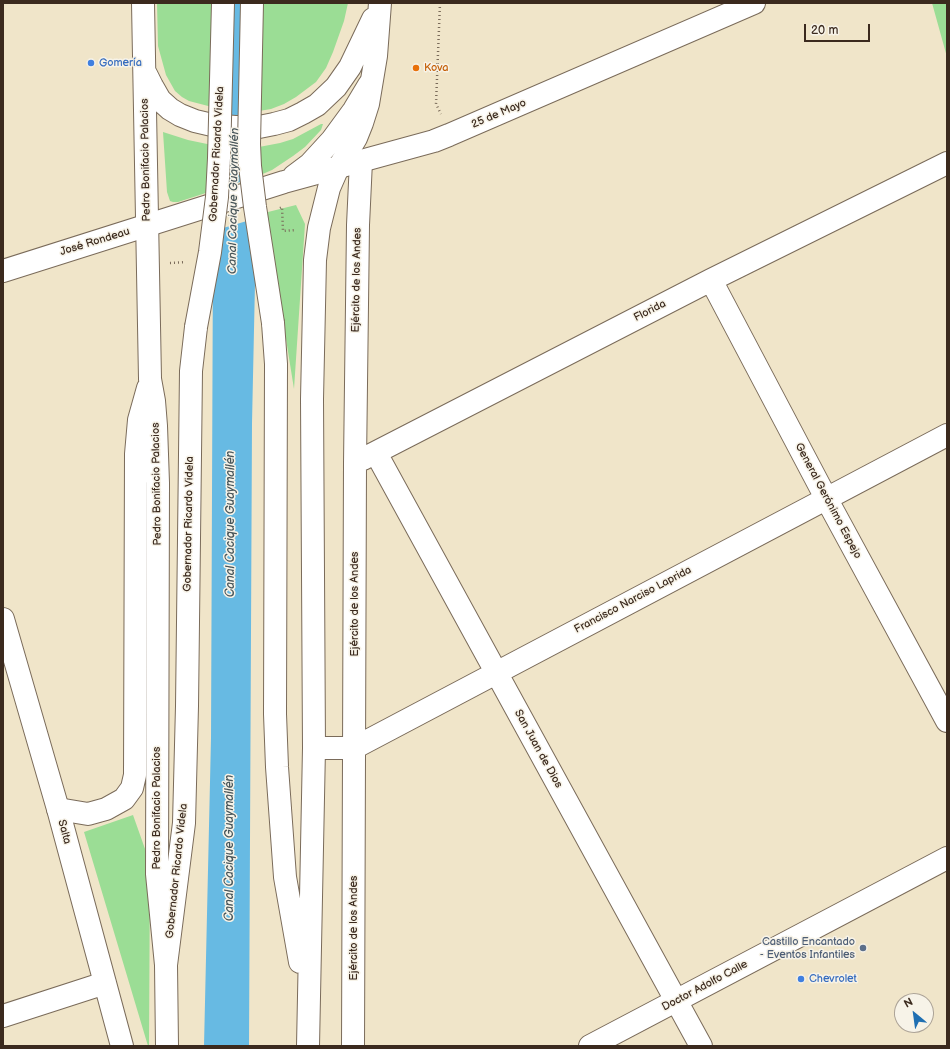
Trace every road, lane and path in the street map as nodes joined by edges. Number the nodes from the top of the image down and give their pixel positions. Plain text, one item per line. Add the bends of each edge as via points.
1 (143, 3) edge
2 (223, 3) edge
3 (252, 3) edge
4 (380, 3) edge
5 (440, 3) edge
6 (754, 3) edge
7 (145, 71) junction
8 (372, 80) junction
9 (362, 123) junction
10 (449, 135) junction
11 (361, 161) junction
12 (947, 163) edge
13 (339, 167) junction
14 (284, 182) junction
15 (234, 198) joint
16 (276, 209) dead end
17 (147, 226) junction
18 (319, 228) junction
19 (3, 271) edge
20 (711, 280) junction
21 (150, 379) junction
22 (947, 435) edge
23 (376, 453) junction
24 (355, 463) junction
25 (826, 498) junction
26 (3, 619) edge
27 (496, 673) junction
28 (947, 721) edge
29 (314, 748) junction
30 (354, 748) junction
31 (58, 808) junction
32 (947, 858) edge
33 (166, 965) junction
34 (105, 983) junction
35 (677, 1001) junction
36 (308, 1010) junction
37 (3, 1016) edge
38 (122, 1046) edge
39 (167, 1046) edge
40 (308, 1046) edge
41 (353, 1046) edge
42 (590, 1046) edge
43 (701, 1046) edge

1 - 7 main road, Pedro Bonifacio Palacios
2 - 33 main road, Gobernador Ricardo Videla, bridge via 217,197 192,354 184,823
3 - 36 main road, bridge via 249,151 276,364 277,766 285,877
4 - 7 main road, bridge via 353,61 336,88 316,105 289,120 259,127 212,125 195,121 170,109 160,100
4 - 8 main road
5 - 10 path via 436,104
6 - 10 main road, 25 de Mayo
7 - 17 main road, Pedro Bonifacio Palacios
8 - 9 main road
8 - 14 main road via 351,115 322,152
9 - 11 main road, Ejército de los Andes
9 - 13 main road
10 - 11 main road, 25 de Mayo
11 - 13 main road, 25 de Mayo
11 - 24 main road, Ejército de los Andes
12 - 20 main road, Florida
13 - 14 main road, 25 de Mayo
13 - 18 main road via 329,188
14 - 15 main road, 25 de Mayo
15 - 17 main road, José Rondeau
16 - 18 path via 282,207 283,231
17 - 19 main road, José Rondeau
17 - 21 main road, Pedro Bonifacio Palacios
18 - 29 main road via 315,260 312,398
20 - 23 main road, Florida
20 - 25 main road, General Gerónimo Espejo
21 - 31 main road via 139,420 136,454 135,775 132,788 124,799 106,809 88,814
21 - 33 main road, Pedro Bonifacio Palacios via 154,400 158,483 157,874
22 - 25 main road, Francisco Narciso Laprida
23 - 24 main road, Florida
23 - 27 main road, San Juan de Dios
24 - 30 main road, Ejército de los Andes
25 - 27 main road, Francisco Narciso Laprida
25 - 28 main road, General Gerónimo Espejo
26 - 31 main road, Salta
27 - 30 main road, Francisco Narciso Laprida
27 - 35 main road, San Juan de Dios
29 - 30 main road, Francisco Narciso Laprida
29 - 36 main road
30 - 41 main road, Ejército de los Andes
31 - 34 main road, Salta
32 - 35 main road, Doctor Adolfo Calle
33 - 39 main road, Gobernador Ricardo Videla
34 - 37 main road
34 - 38 main road, Salta
35 - 42 main road, Doctor Adolfo Calle
35 - 43 main road, San Juan de Dios
36 - 40 main road

